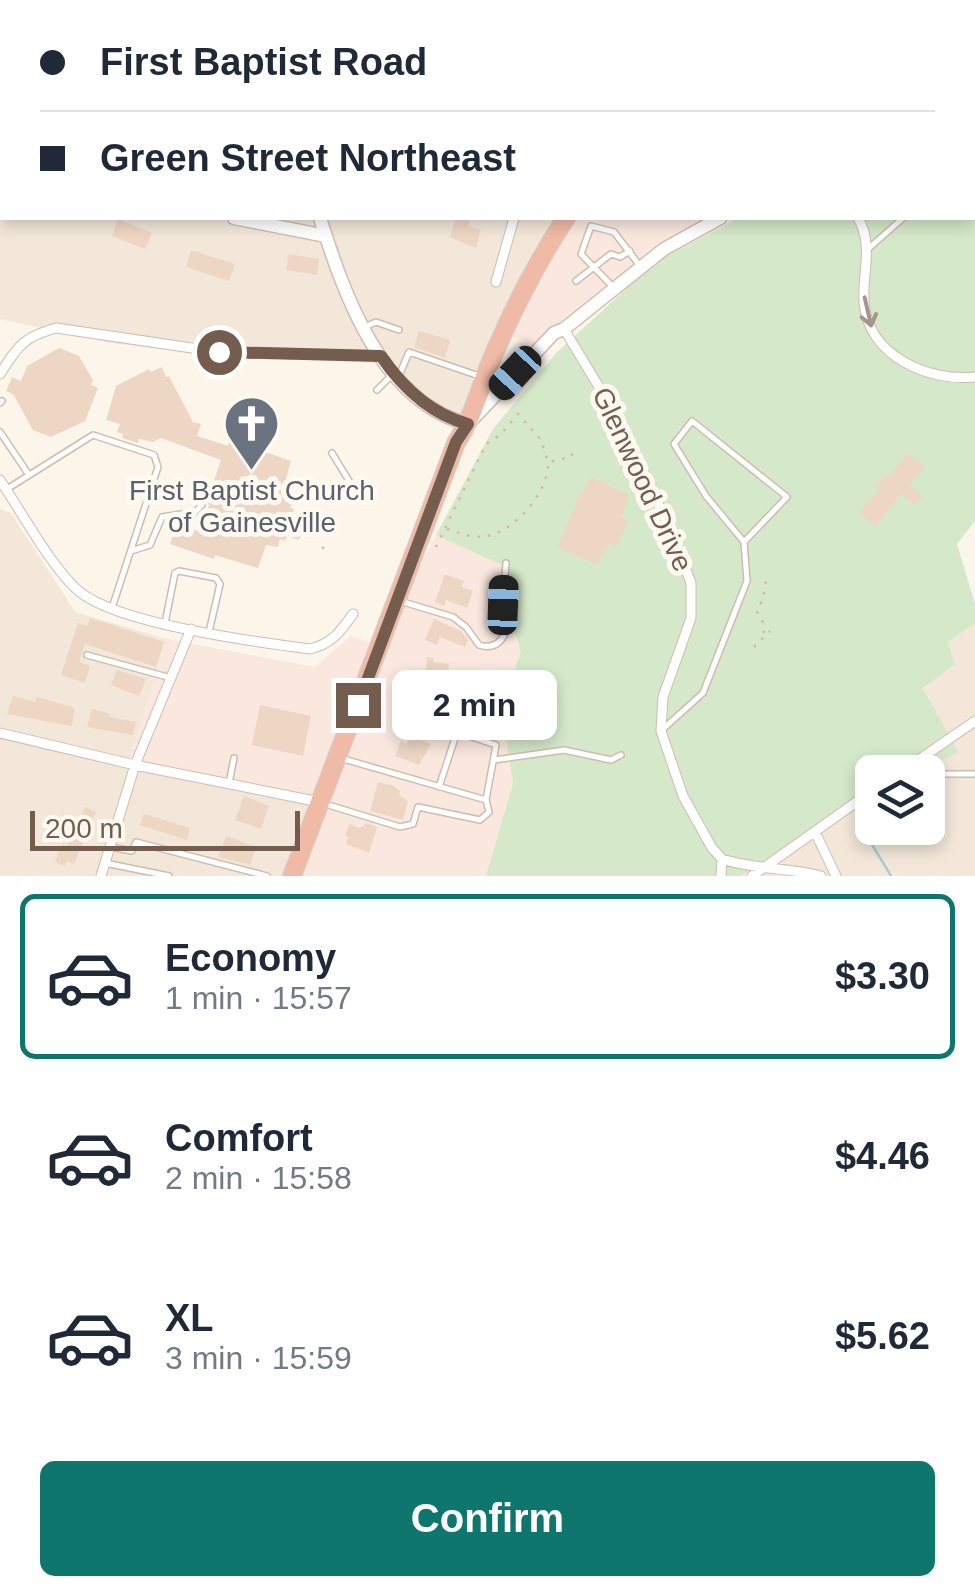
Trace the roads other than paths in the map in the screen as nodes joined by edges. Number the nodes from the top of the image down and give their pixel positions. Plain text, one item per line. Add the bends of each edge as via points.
1 (244, 220) edge
2 (321, 220) edge
3 (513, 220) edge
4 (565, 220) edge
5 (711, 220) edge
6 (859, 220) edge
7 (901, 220) edge
8 (326, 236) junction
9 (868, 249) junction
10 (630, 251) junction
11 (596, 266) junction
12 (640, 266) junction
13 (576, 281) dead end
14 (496, 282) dead end
15 (613, 287) junction
16 (364, 328) junction
17 (564, 328) junction
18 (399, 330) dead end
19 (381, 356) junction
20 (0, 374) edge
21 (395, 376) junction
22 (485, 378) junction
23 (975, 378) edge
24 (377, 390) dead end
25 (468, 424) junction
26 (0, 432) edge
27 (332, 453) dead end
28 (29, 475) junction
29 (3, 485) edge
30 (360, 499) dead end
31 (202, 504) dead end
32 (142, 518) junction
33 (156, 523) junction
34 (744, 542) junction
35 (130, 551) junction
36 (506, 562) dead end
37 (398, 600) junction
38 (112, 608) junction
39 (353, 614) dead end
40 (164, 622) junction
41 (191, 628) junction
42 (210, 632) junction
43 (87, 655) dead end
44 (171, 678) junction
45 (972, 726) edge
46 (661, 731) junction
47 (0, 733) edge
48 (622, 755) dead end
49 (928, 755) edge
50 (234, 758) dead end
51 (338, 758) junction
52 (494, 760) junction
53 (135, 765) junction
54 (945, 774) edge
55 (975, 774) edge
56 (229, 783) junction
57 (439, 787) junction
58 (486, 800) junction
59 (321, 802) junction
60 (855, 803) edge
61 (814, 832) junction
62 (110, 847) junction
63 (722, 859) junction
64 (105, 864) junction
65 (763, 869) junction
66 (101, 876) edge
67 (169, 876) edge
68 (267, 876) edge
69 (292, 876) edge
70 (721, 876) edge
71 (752, 876) edge
72 (821, 876) edge
73 (836, 876) edge

1 - 8 street
2 - 8 street
3 - 14 street
4 - 22 highway via 526,284
5 - 12 street
6 - 9 street
7 - 9 lane
8 - 16 street
9 -> 23 street via 864,304 875,336 906,364 954,379
10 - 11 lane
10 - 11 lane via 614,232 591,226 581,254
10 - 12 lane
11 - 13 lane
11 - 15 lane
12 - 15 street
15 - 17 street
16 - 18 lane via 376,322
16 - 19 street
17 - 25 street
17 - 46 street, Glenwood Drive via 611,407 692,583 691,618 663,697
19 - 20 street via 219,352 56,328 20,344
19 - 21 street
21 - 22 lane via 409,352
21 - 24 lane
21 - 25 street via 430,407
22 - 25 highway
25 - 37 highway
26 - 28 lane
27 - 30 lane
28 - 29 lane
28 - 32 lane via 93,435 147,451 158,467
29 - 38 street via 77,590
31 - 33 lane
32 - 33 lane
32 - 35 lane
33 - 35 lane via 150,546
34 - 34 lane via 786,498 692,421 674,444
34 - 46 lane via 747,581 719,658 703,693
35 - 38 lane
36 - 37 lane via 506,632 497,644 479,645 452,617
37 - 51 highway
38 - 40 street
39 - 42 street via 336,638 310,649
40 - 41 street
40 - 42 lane via 179,570 216,578
41 - 42 street
41 - 44 street
43 - 44 lane
44 - 53 street
45 - 49 street
46 - 63 street, Glenwood Drive via 684,796
47 - 53 street
48 - 52 lane via 611,760 564,750
50 - 56 lane
51 - 57 lane
51 - 59 highway
52 - 57 lane via 496,744 456,732
52 - 58 lane
53 - 56 street
53 - 62 street
54 - 55 lane
56 - 59 street
57 - 58 lane
58 - 59 lane via 489,812 480,820 418,807 413,824 400,827
59 - 69 highway
60 - 61 street
61 - 65 street
61 - 73 street
62 - 64 street
62 - 68 lane via 132,851 136,842
63 - 65 street
63 - 70 street
64 - 66 street
64 - 67 lane
65 - 71 street
65 - 72 street

